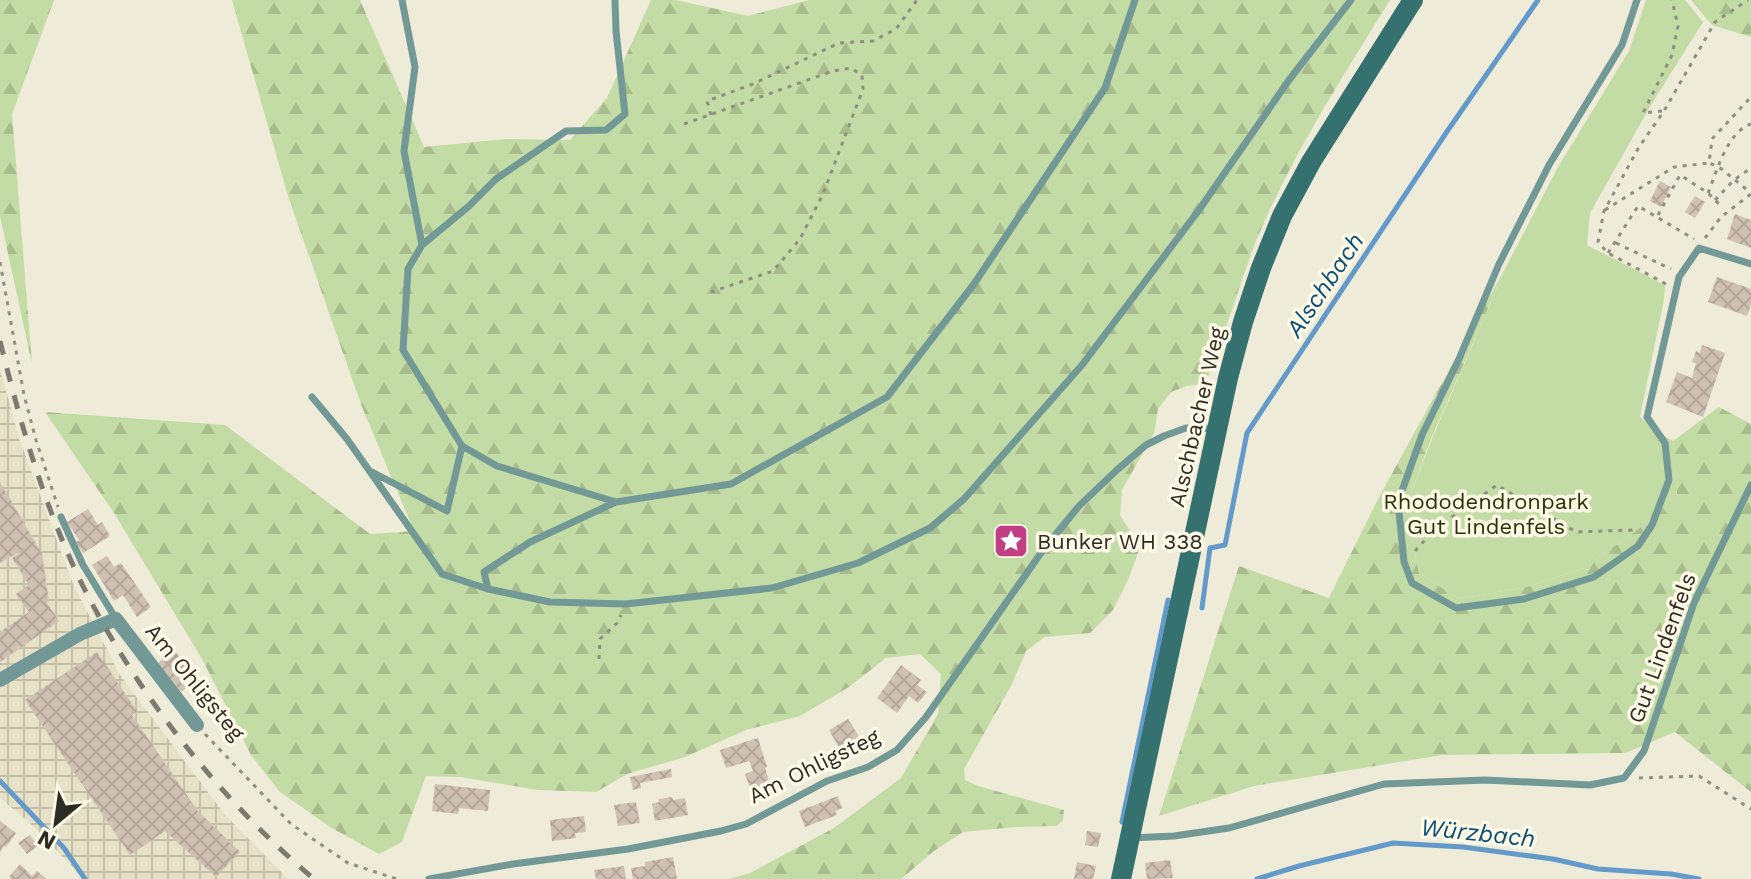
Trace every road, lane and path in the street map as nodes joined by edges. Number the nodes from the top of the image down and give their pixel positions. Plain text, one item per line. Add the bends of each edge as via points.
1 (402, 0) edge
2 (615, 0) edge
3 (917, 0) edge
4 (1135, 0) edge
5 (1351, 0) edge
6 (1413, 0) edge
7 (1637, 0) edge
8 (1672, 0) edge
9 (1748, 0) edge
10 (1751, 97) edge
11 (1664, 111) junction
12 (711, 115) junction
13 (684, 124) dead end
14 (1751, 124) edge
15 (1709, 163) junction
16 (1719, 167) junction
17 (1751, 168) edge
18 (1734, 180) junction
19 (1746, 189) dead end
20 (1708, 193) junction
21 (1751, 194) edge
22 (1715, 200) junction
23 (1721, 206) dead end
24 (1604, 211) junction
25 (1658, 216) junction
26 (1615, 242) junction
27 (422, 245) junction
28 (1608, 253) junction
29 (0, 262) edge
30 (1751, 264) edge
31 (1681, 274) junction
32 (1676, 290) junction
33 (711, 292) dead end
34 (312, 397) dead end
35 (1217, 429) junction
36 (462, 446) junction
37 (369, 470) junction
38 (1751, 485) edge
39 (616, 502) junction
40 (1657, 511) junction
41 (61, 517) joint
42 (1404, 562) junction
43 (488, 589) junction
44 (626, 604) junction
45 (116, 619) junction
46 (599, 659) dead end
47 (0, 680) edge
48 (197, 725) joint
49 (1624, 778) junction
50 (1751, 809) edge
51 (1130, 838) junction
52 (397, 879) edge
53 (429, 879) edge
54 (1121, 879) edge

1 - 27 lane via 415,67 404,151
2 - 27 lane via 625,114 606,130 566,131 496,179
3 - 12 path via 896,29 873,41 839,43 707,101
4 - 39 lane via 1105,88 974,284 887,397 731,484
5 - 44 lane via 1082,365 964,499 930,528 858,563 772,588
6 - 35 street, Alschbacher Weg via 1282,216 1243,322
7 - 42 lane via 1622,45 1549,165 1499,264 1422,435 1398,502
8 - 11 path via 1678,26 1672,55 1643,113
9 - 11 path via 1715,22
10 - 15 path via 1712,139
11 - 24 path
12 - 13 path
12 - 33 path via 833,71 851,68 862,75 863,89 800,239 773,271
14 - 16 path via 1727,147
15 - 16 path
15 - 24 path via 1674,167
16 - 18 path
16 - 20 path
17 - 18 path
18 - 19 path
18 - 22 path
20 - 22 path
20 - 25 path via 1680,175
21 - 25 path via 1721,217 1701,244
22 - 23 path
24 - 28 path via 1598,242
25 - 26 path via 1638,206
26 - 28 path
26 - 31 path
27 - 36 lane via 408,269 403,350
28 - 32 path
29 - 41 path via 24,395
30 - 31 lane via 1699,248
31 - 32 lane
32 - 40 lane via 1647,417 1665,443 1669,480
34 - 37 lane
35 - 51 street, Alschbacher Weg
35 - 53 lane, Am Ohligsteg via 1186,428 1146,445 1079,506 926,717 897,750 868,767 721,831
36 - 37 lane via 447,511
36 - 39 lane via 497,466
37 - 43 lane via 442,574
38 - 49 lane, Gut Lindenfels via 1694,603 1644,751
39 - 43 lane via 530,542 484,572
40 - 42 path via 1632,530 1576,532 1497,485 1435,529
40 - 42 lane via 1638,546 1594,577 1524,599 1456,608 1412,583
41 - 45 lane
43 - 44 lane via 550,602
44 - 46 path via 617,623 600,639
45 - 47 street
45 - 48 street, Am Ohligsteg
48 - 52 path, Am Ohligsteg via 291,824 348,863
49 - 50 path via 1699,776
49 - 51 lane via 1590,785 1485,780 1384,784 1229,828
51 - 54 street, Alschbacher Weg

